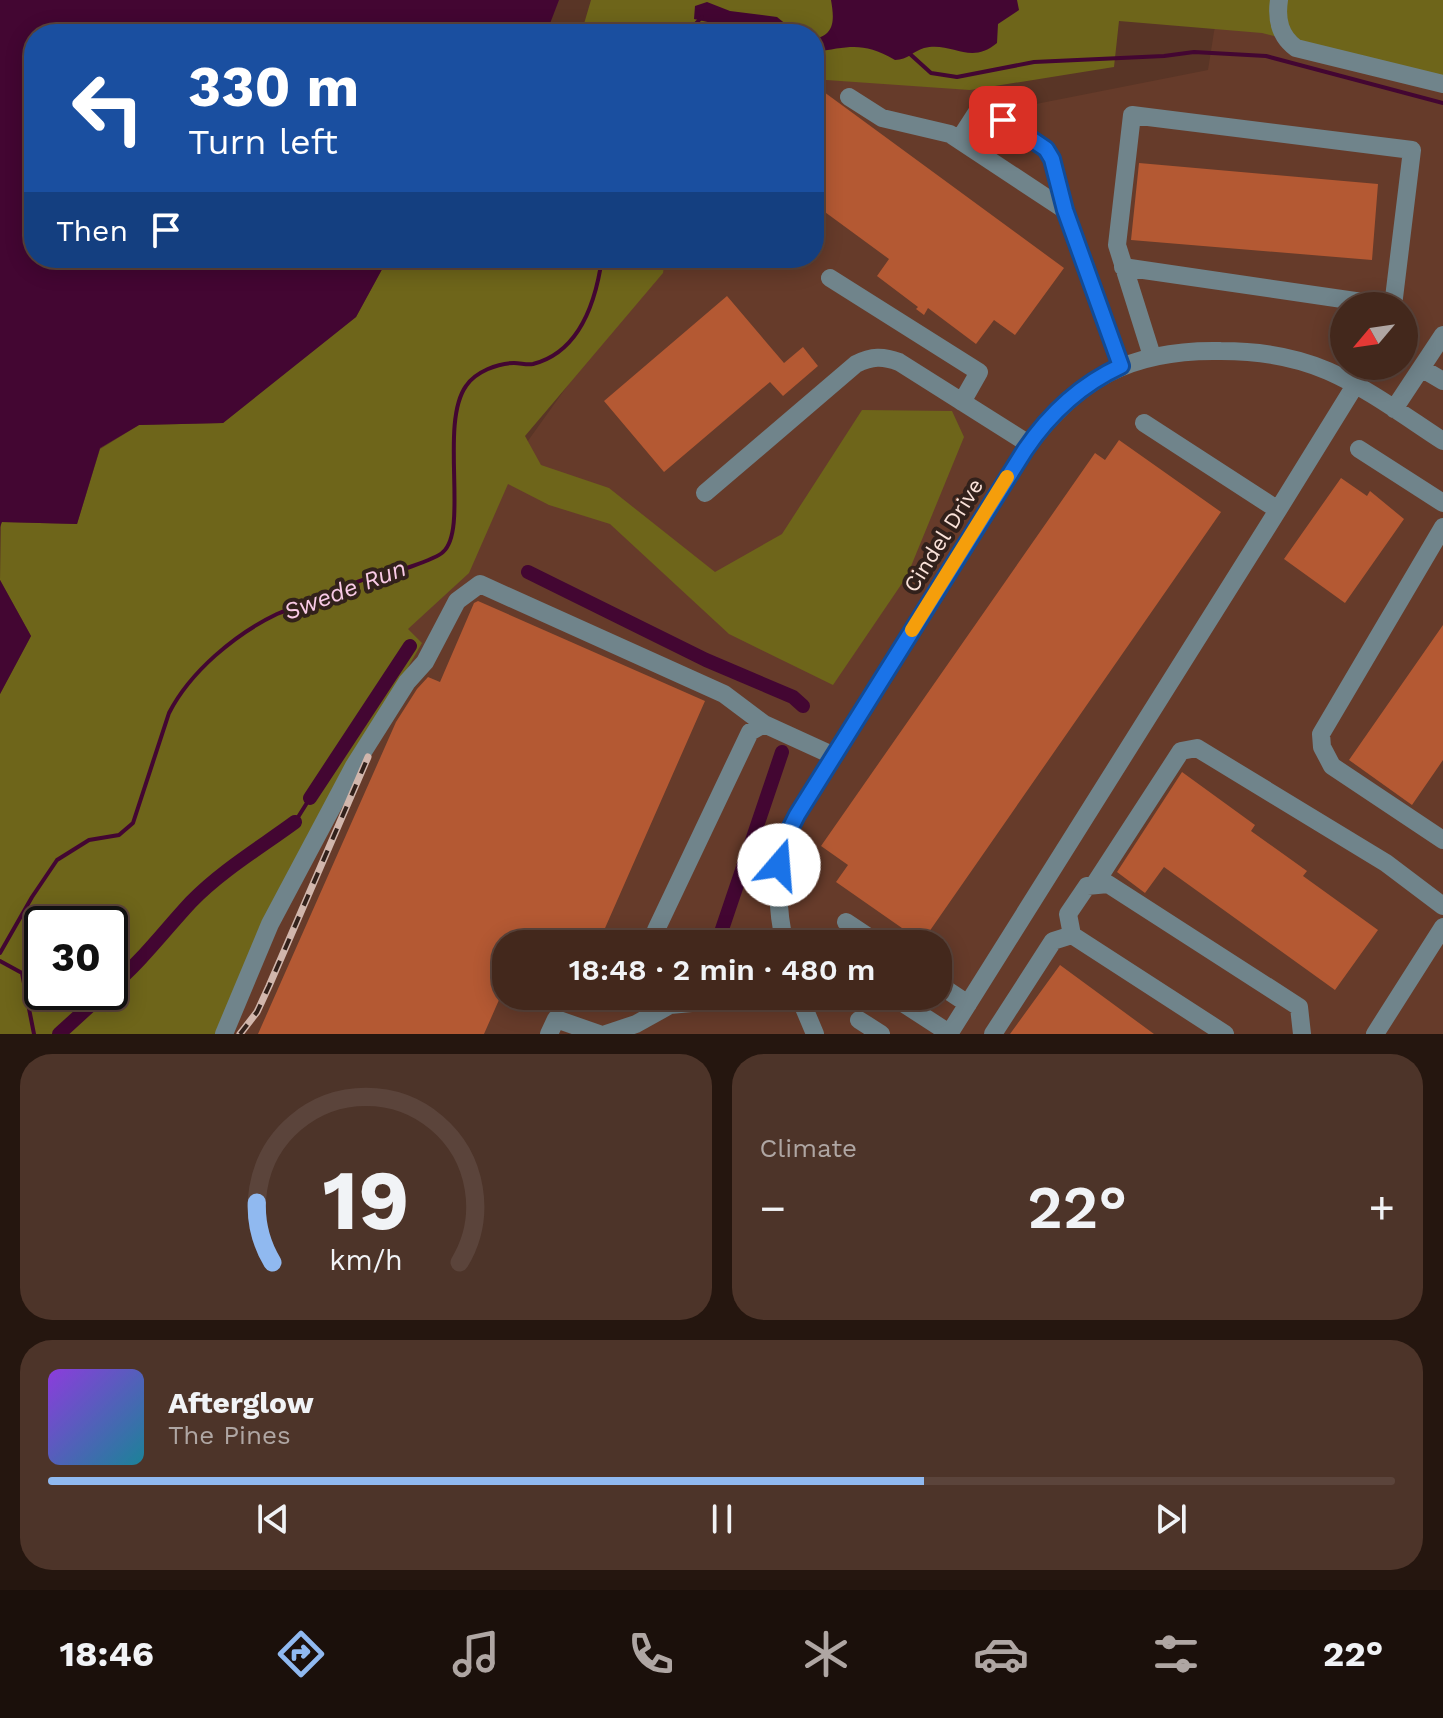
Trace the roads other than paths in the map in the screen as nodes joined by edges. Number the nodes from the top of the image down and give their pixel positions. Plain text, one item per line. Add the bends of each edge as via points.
1 (1279, 0) edge
2 (1443, 84) edge
3 (849, 97) dead end
4 (959, 140) junction
5 (1065, 210) junction
6 (1123, 267) junction
7 (830, 278) dead end
8 (1394, 292) edge
9 (1330, 297) edge
10 (1443, 335) edge
11 (1152, 356) junction
12 (1121, 366) junction
13 (1421, 368) junction
14 (1359, 380) edge
15 (1443, 381) edge
16 (1356, 386) junction
17 (962, 402) junction
18 (1394, 409) junction
19 (1144, 423) dead end
20 (1443, 441) edge
21 (1029, 444) junction
22 (1359, 449) dead end
23 (705, 493) dead end
24 (1443, 503) edge
25 (1278, 510) junction
26 (1443, 527) edge
27 (764, 724) junction
28 (834, 756) junction
29 (1440, 832) edge
30 (1094, 885) junction
31 (1443, 906) edge
32 (846, 922) dead end
33 (1443, 927) edge
34 (656, 930) edge
35 (782, 930) edge
36 (858, 930) edge
37 (1072, 935) junction
38 (952, 993) edge
39 (968, 1004) junction
40 (655, 1010) edge
41 (805, 1010) edge
42 (913, 1010) edge
43 (859, 1020) dead end
44 (224, 1034) edge
45 (549, 1034) edge
46 (599, 1034) edge
47 (606, 1034) edge
48 (815, 1034) edge
49 (881, 1034) edge
50 (949, 1034) edge
51 (993, 1034) edge
52 (1225, 1034) edge
53 (1302, 1034) edge
54 (1375, 1034) edge

1 - 2 street via 1280,27 1296,48
3 - 4 street via 882,118
4 - 5 street
4 - 5 street via 981,106 1046,149
5 - 12 street
6 - 8 street via 1117,245 1132,115 1412,150
6 - 9 street
6 - 11 street
7 - 17 street via 979,372
10 - 13 street
11 - 12 street, Cindel Drive
11 - 16 street, Cindel Drive via 1273,354 1306,362
12 - 21 street, Cindel Drive via 1069,398
13 - 15 street
13 - 18 street
14 - 16 street
16 - 18 street, Cindel Drive
16 - 25 street
17 - 21 street
17 - 23 street via 899,362 868,358
18 - 20 street, Cindel Drive
19 - 25 street
21 - 28 street, Cindel Drive
22 - 24 street
25 - 39 street
26 - 29 street via 1321,734 1332,766
27 - 28 street
27 - 34 street via 750,732
27 - 44 street via 724,694 480,584 457,601 425,662 354,766 270,924
28 - 35 street, Cindel Drive via 783,848 777,901
30 - 31 street via 1181,751 1197,748 1386,863
30 - 37 street via 1087,886 1068,914
30 - 53 street via 1108,884 1299,1007
32 - 36 street
33 - 54 street
37 - 51 street via 1053,941
37 - 52 street
38 - 39 street
39 - 50 street
40 - 47 street via 636,1024
41 - 48 street
42 - 50 street
43 - 49 street
45 - 46 street via 556,1019

